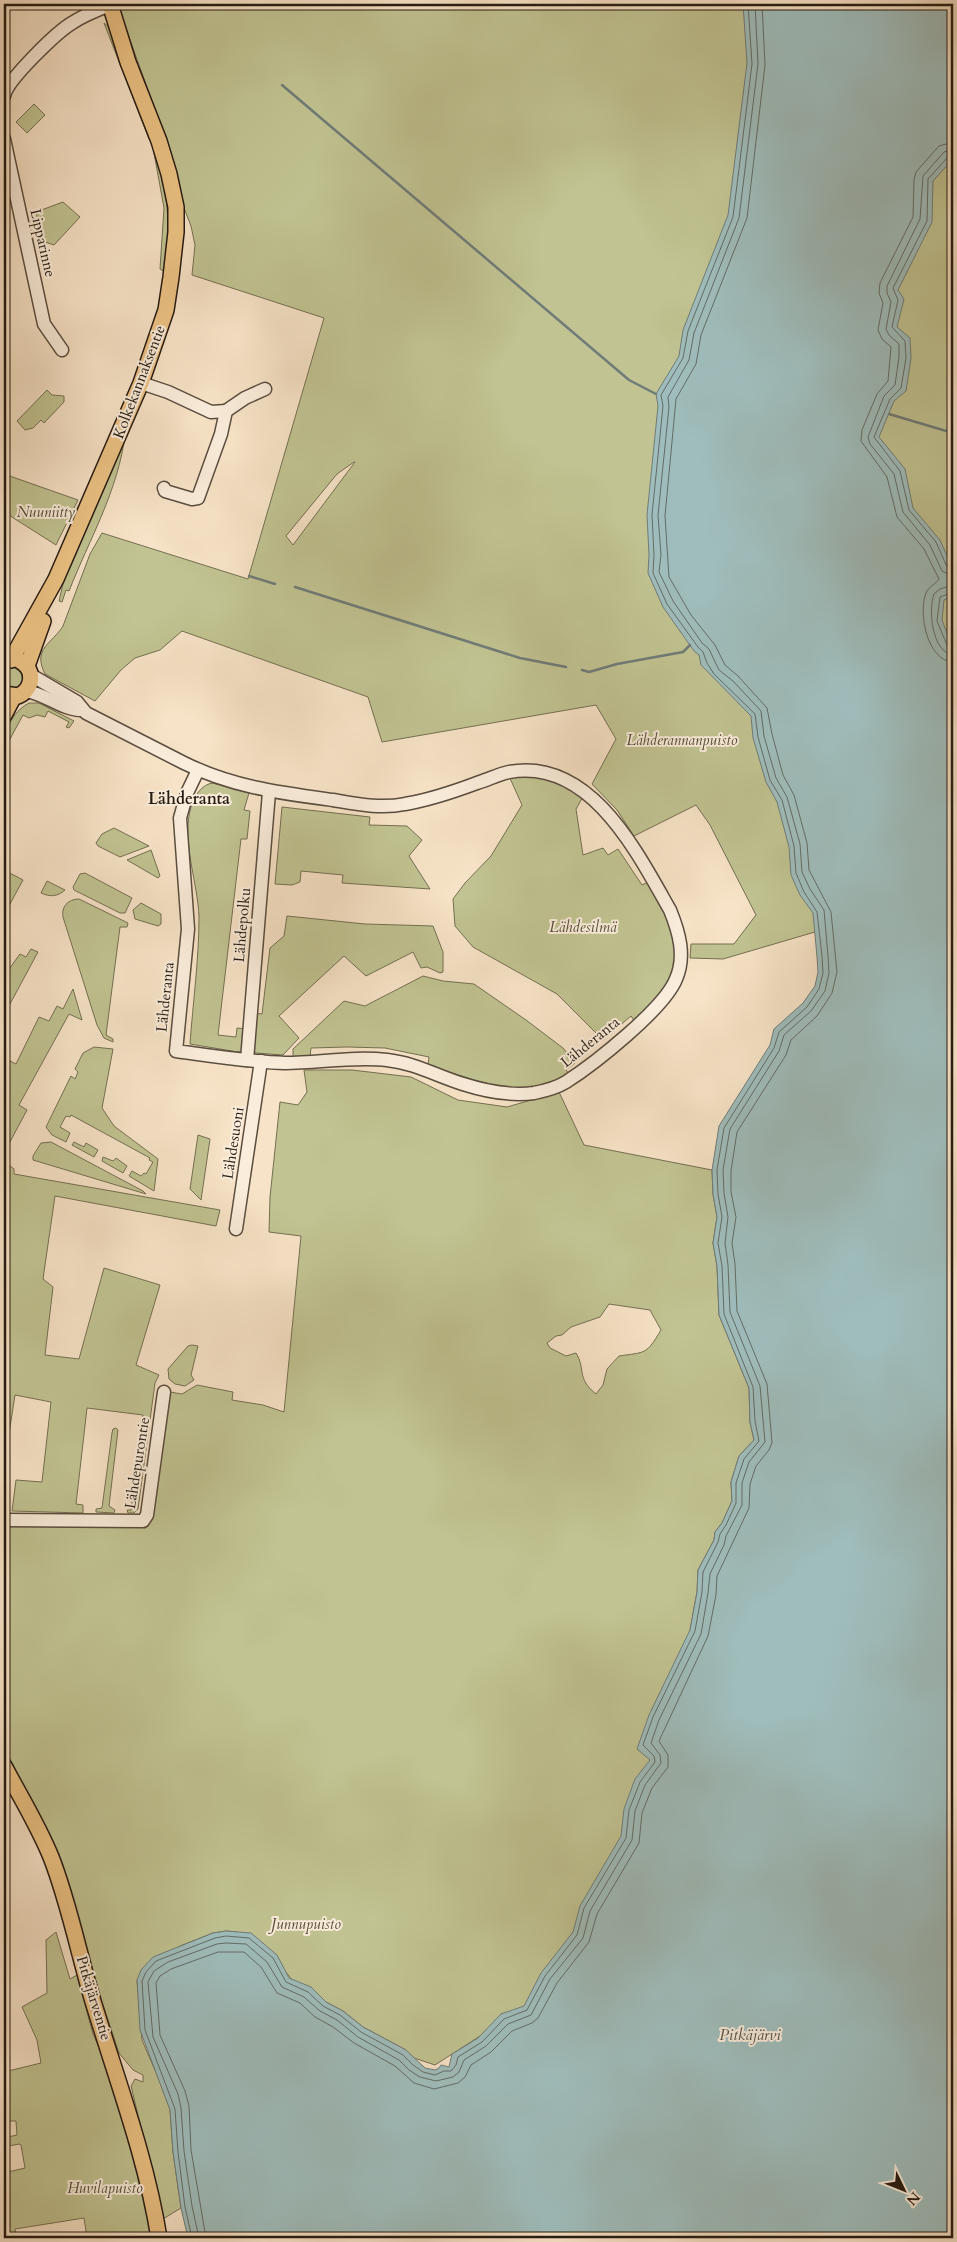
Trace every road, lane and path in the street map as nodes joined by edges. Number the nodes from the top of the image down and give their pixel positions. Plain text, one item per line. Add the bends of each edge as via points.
1 (110, 4) edge
2 (4, 96) edge
3 (4, 138) edge
4 (62, 350) dead end
5 (141, 383) junction
6 (265, 389) dead end
7 (226, 411) junction
8 (164, 488) dead end
9 (56, 579) junction
10 (7, 661) edge
11 (29, 671) junction
12 (14, 694) edge
13 (82, 710) junction
14 (4, 715) edge
15 (198, 770) junction
16 (268, 792) junction
17 (247, 1060) junction
18 (262, 1061) junction
19 (236, 1229) dead end
20 (164, 1392) dead end
21 (4, 1520) edge
22 (4, 1766) edge
23 (159, 2238) edge

1 - 2 street via 71,24 19,72
1 - 5 main road, Kolkekannaksentie via 128,62 159,141 176,208 166,310
3 - 4 street, Lipparinne via 44,324
5 - 7 street via 211,412
5 - 9 main road, Kolkekannaksentie
6 - 7 street
7 - 8 street via 198,498 192,499
9 - 10 main road, Kolkekannaksentie
9 - 11 main road, Kolkekannaksentie
10 - 11 main road via 20,661
11 - 12 main road, Kolkekannaksentie via 29,687
11 - 13 street, Lähderanta via 77,702
12 - 13 street, Lähderanta via 36,692 72,710
12 - 14 main road
13 - 15 street, Lähderanta
15 - 16 street, Lähderanta
15 - 17 street, Lähderanta via 180,818 188,929 176,1051
16 - 17 street, Lähdepolku
16 - 18 street, Lähderanta via 373,806 402,805 434,798 509,772 532,771 556,776 587,793 622,832 670,910 682,948 676,980 657,1008 585,1069 564,1083 535,1093 508,1094 464,1085 413,1065 387,1060
17 - 18 street, Lähderanta
18 - 19 street, Lähdesuoni
20 - 21 street, Lähdepurontie via 147,1515 143,1521
22 - 23 main road, Pitkäjärventie via 39,1831 63,1891 93,1999 124,2093

